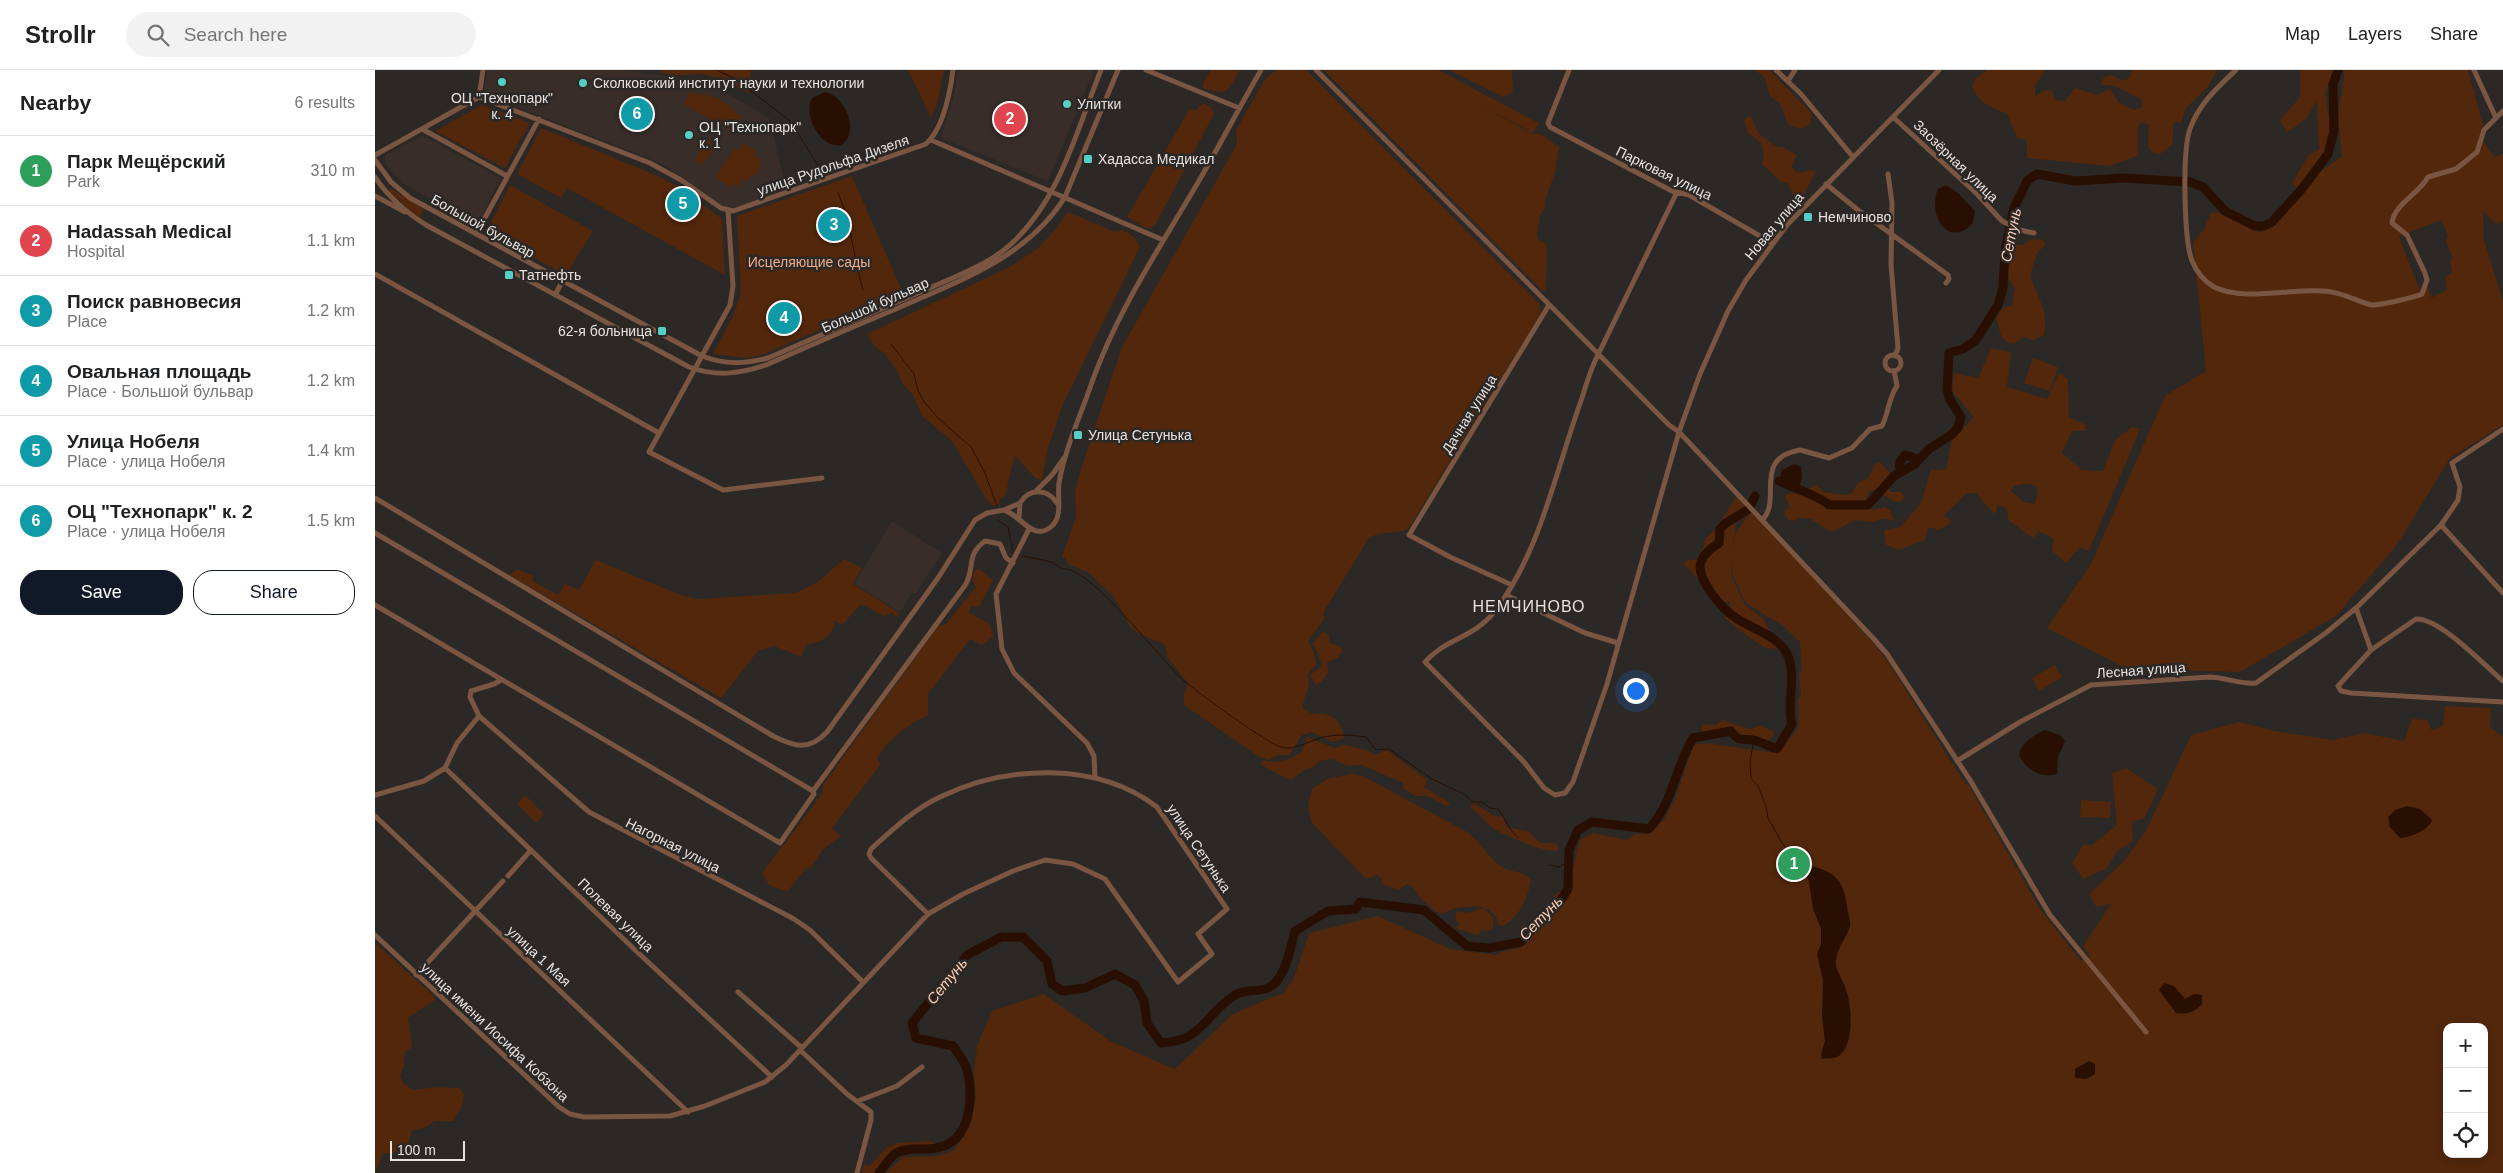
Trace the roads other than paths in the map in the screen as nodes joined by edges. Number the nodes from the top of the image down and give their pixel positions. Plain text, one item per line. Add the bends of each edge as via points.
1 (483, 70) edge
2 (953, 70) edge
3 (1101, 70) edge
4 (1118, 70) edge
5 (1146, 70) edge
6 (1261, 70) edge
7 (1316, 70) edge
8 (1569, 70) edge
9 (1776, 70) edge
10 (1795, 70) edge
11 (1939, 70) edge
12 (2236, 70) edge
13 (2474, 70) edge
14 (1788, 81) junction
15 (479, 97) junction
16 (1239, 108) junction
17 (2503, 111) edge
18 (1893, 117) junction
19 (2496, 118) junction
20 (539, 119) junction
21 (422, 130) junction
22 (931, 140) junction
23 (375, 155) edge
24 (1853, 157) junction
25 (375, 160) edge
26 (1888, 174) dead end
27 (507, 176) junction
28 (376, 182) edge
29 (1826, 184) junction
30 (1051, 192) junction
31 (1677, 192) junction
32 (375, 196) edge
33 (1065, 197) junction
34 (728, 210) junction
35 (409, 214) junction
36 (2034, 233) dead end
37 (475, 234) junction
38 (1892, 236) junction
39 (1163, 240) junction
40 (1772, 243) junction
41 (375, 274) edge
42 (562, 282) junction
43 (1946, 283) dead end
44 (555, 295) junction
45 (1549, 305) junction
46 (1599, 355) junction
47 (702, 356) junction
48 (1895, 356) junction
49 (695, 370) junction
50 (1894, 371) junction
51 (2503, 429) edge
52 (1679, 432) junction
53 (659, 433) junction
54 (1066, 455) junction
55 (822, 478) dead end
56 (1036, 491) junction
57 (375, 498) edge
58 (1020, 503) junction
59 (1057, 503) junction
60 (1004, 510) junction
61 (1019, 518) junction
62 (1763, 519) junction
63 (2441, 525) junction
64 (1029, 529) junction
65 (375, 533) edge
66 (1013, 562) junction
67 (1512, 585) junction
68 (2503, 594) edge
69 (1506, 595) junction
70 (375, 605) edge
71 (2356, 608) junction
72 (1618, 643) junction
73 (2371, 650) junction
74 (501, 680) junction
75 (2503, 681) edge
76 (2503, 702) edge
77 (479, 716) junction
78 (1957, 761) junction
79 (445, 768) junction
80 (1095, 778) junction
81 (813, 791) junction
82 (375, 795) edge
83 (375, 816) edge
84 (531, 850) junction
85 (508, 876) dead end
86 (503, 881) dead end
87 (476, 912) junction
88 (927, 914) junction
89 (375, 935) edge
90 (417, 975) junction
91 (863, 982) junction
92 (738, 992) dead end
93 (2146, 1032) dead end
94 (801, 1049) junction
95 (921, 1067) dead end
96 (772, 1077) junction
97 (858, 1101) junction
98 (688, 1112) junction
99 (857, 1173) edge

1 - 15 street
2 - 22 street via 948,99
3 - 30 street, Большой бульвар
4 - 33 street, Большой бульвар
5 - 16 street
6 - 16 street
7 - 45 street
8 - 31 street, Парковая улица via 1548,123 1550,127
9 - 14 street
10 - 14 street
11 - 18 street, Новая улица
12 - 19 street via 2207,99 2194,118 2185,144 2186,198 2192,260 2203,280 2215,287 2244,293 2325,291 2345,294 2371,305 2416,296 2425,289 2425,273 2407,235 2392,223 2393,215 2421,189 2427,177 2456,170 2477,152 2485,130
13 - 19 street
14 - 24 street
15 - 20 street
15 - 21 street
16 - 39 street
17 - 19 street
18 - 24 street, Новая улица
18 - 36 street, Заозёрная улица via 2002,221
20 - 27 street
20 - 34 street via 664,170
21 - 23 street
21 - 27 street
22 - 30 street
22 - 34 street, улица Рудольфа Дизеля via 920,147 743,209
24 - 29 street, Новая улица
25 - 37 street, Большой бульвар via 394,185 410,198
26 - 38 street
27 - 37 street
28 - 35 street, Большой бульвар
29 - 38 street
29 - 40 street, Новая улица
30 - 33 street
30 - 47 street, Большой бульвар via 1034,219 1010,245 964,273 768,358 733,363
31 - 40 street, Парковая улица via 1689,195
31 - 46 street
32 - 35 street
33 - 39 street
33 - 49 street, Большой бульвар via 1029,239 1002,259 967,277 766,365 734,374
34 - 47 street via 733,295
35 - 44 street, Большой бульвар
37 - 42 street, Большой бульвар
38 - 43 street via 1948,275
38 - 48 street via 1891,266 1898,348
39 - 54 street via 1134,288 1110,338
40 - 52 street, Новая улица via 1728,311
41 - 53 street
42 - 44 street
42 - 47 street, Большой бульвар
44 - 49 street, Большой бульвар
45 - 46 street
45 - 67 street, Дачная улица via 1409,535
46 - 52 street
46 - 67 street via 1534,540
47 - 49 street
48 - 50 street via 1901,362
48 - 50 street via 1887,359 1885,364 1888,370
49 - 53 street
50 - 62 street via 1897,386 1891,394 1882,426 1870,429 1852,448 1829,458 1800,450 1778,460 1770,474 1769,511
51 - 63 street via 2451,463 2460,487 2458,500
52 - 62 street
52 - 72 street, Новая улица
53 - 55 street via 649,452 717,488 735,490
54 - 56 street
54 - 59 street
56 - 58 street via 1025,496
56 - 59 street via 1049,494
57 - 60 street via 773,736 801,746 819,741 827,732 938,578 975,520 987,513
58 - 60 street
58 - 61 street
59 - 64 street via 1058,515 1052,526 1041,531
60 - 61 street
61 - 64 street
62 - 78 street via 1887,654
63 - 68 street
63 - 71 street
64 - 66 street
65 - 81 street
66 - 80 street via 996,594 1005,658 1014,673 1087,743 1094,756
66 - 81 street via 1006,558 1000,544 985,541 980,545 971,560 966,584
67 - 69 street
69 - 72 street via 1585,633
69 - 72 street, Новая улица via 1477,630 1447,645 1425,662 1524,762 1544,788 1555,795 1565,793 1573,782
70 - 74 street
71 - 73 street
71 - 78 street, Лесная улица via 2256,683 2209,677 2091,685 2020,722
73 - 75 street via 2416,619 2423,619 2442,629
73 - 76 street via 2339,682 2341,691
74 - 77 street via 471,691 470,697
74 - 81 street via 776,843 783,842
77 - 79 street via 457,743
77 - 91 street, Нагорная улица via 589,812 794,919 810,930
78 - 93 street via 2050,915
79 - 82 street via 424,781
79 - 84 street, Полевая улица
80 - 88 street, улица Сетунька via 1045,773 1009,775 975,782 939,797 899,824 869,854
80 - 88 street, улица Сетунька via 1144,797 1157,807 1227,909 1199,934 1212,954 1178,982 1105,879 1073,864 1045,860 1013,871
83 - 87 street, улица 1 Мая
84 - 85 street
84 - 96 street, Полевая улица
86 - 87 street
87 - 90 street
87 - 98 street, улица 1 Мая
88 - 91 street, улица имени Иосифа Кобзона
89 - 90 street, улица имени Иосифа Кобзона
90 - 98 street, улица имени Иосифа Кобзона via 570,1114 584,1117 659,1117
91 - 94 street, улица имени Иосифа Кобзона
92 - 94 street
94 - 96 street, улица имени Иосифа Кобзона
94 - 97 street
95 - 97 street via 897,1086
96 - 98 street, улица имени Иосифа Кобзона
97 - 99 street via 868,1108 872,1116

